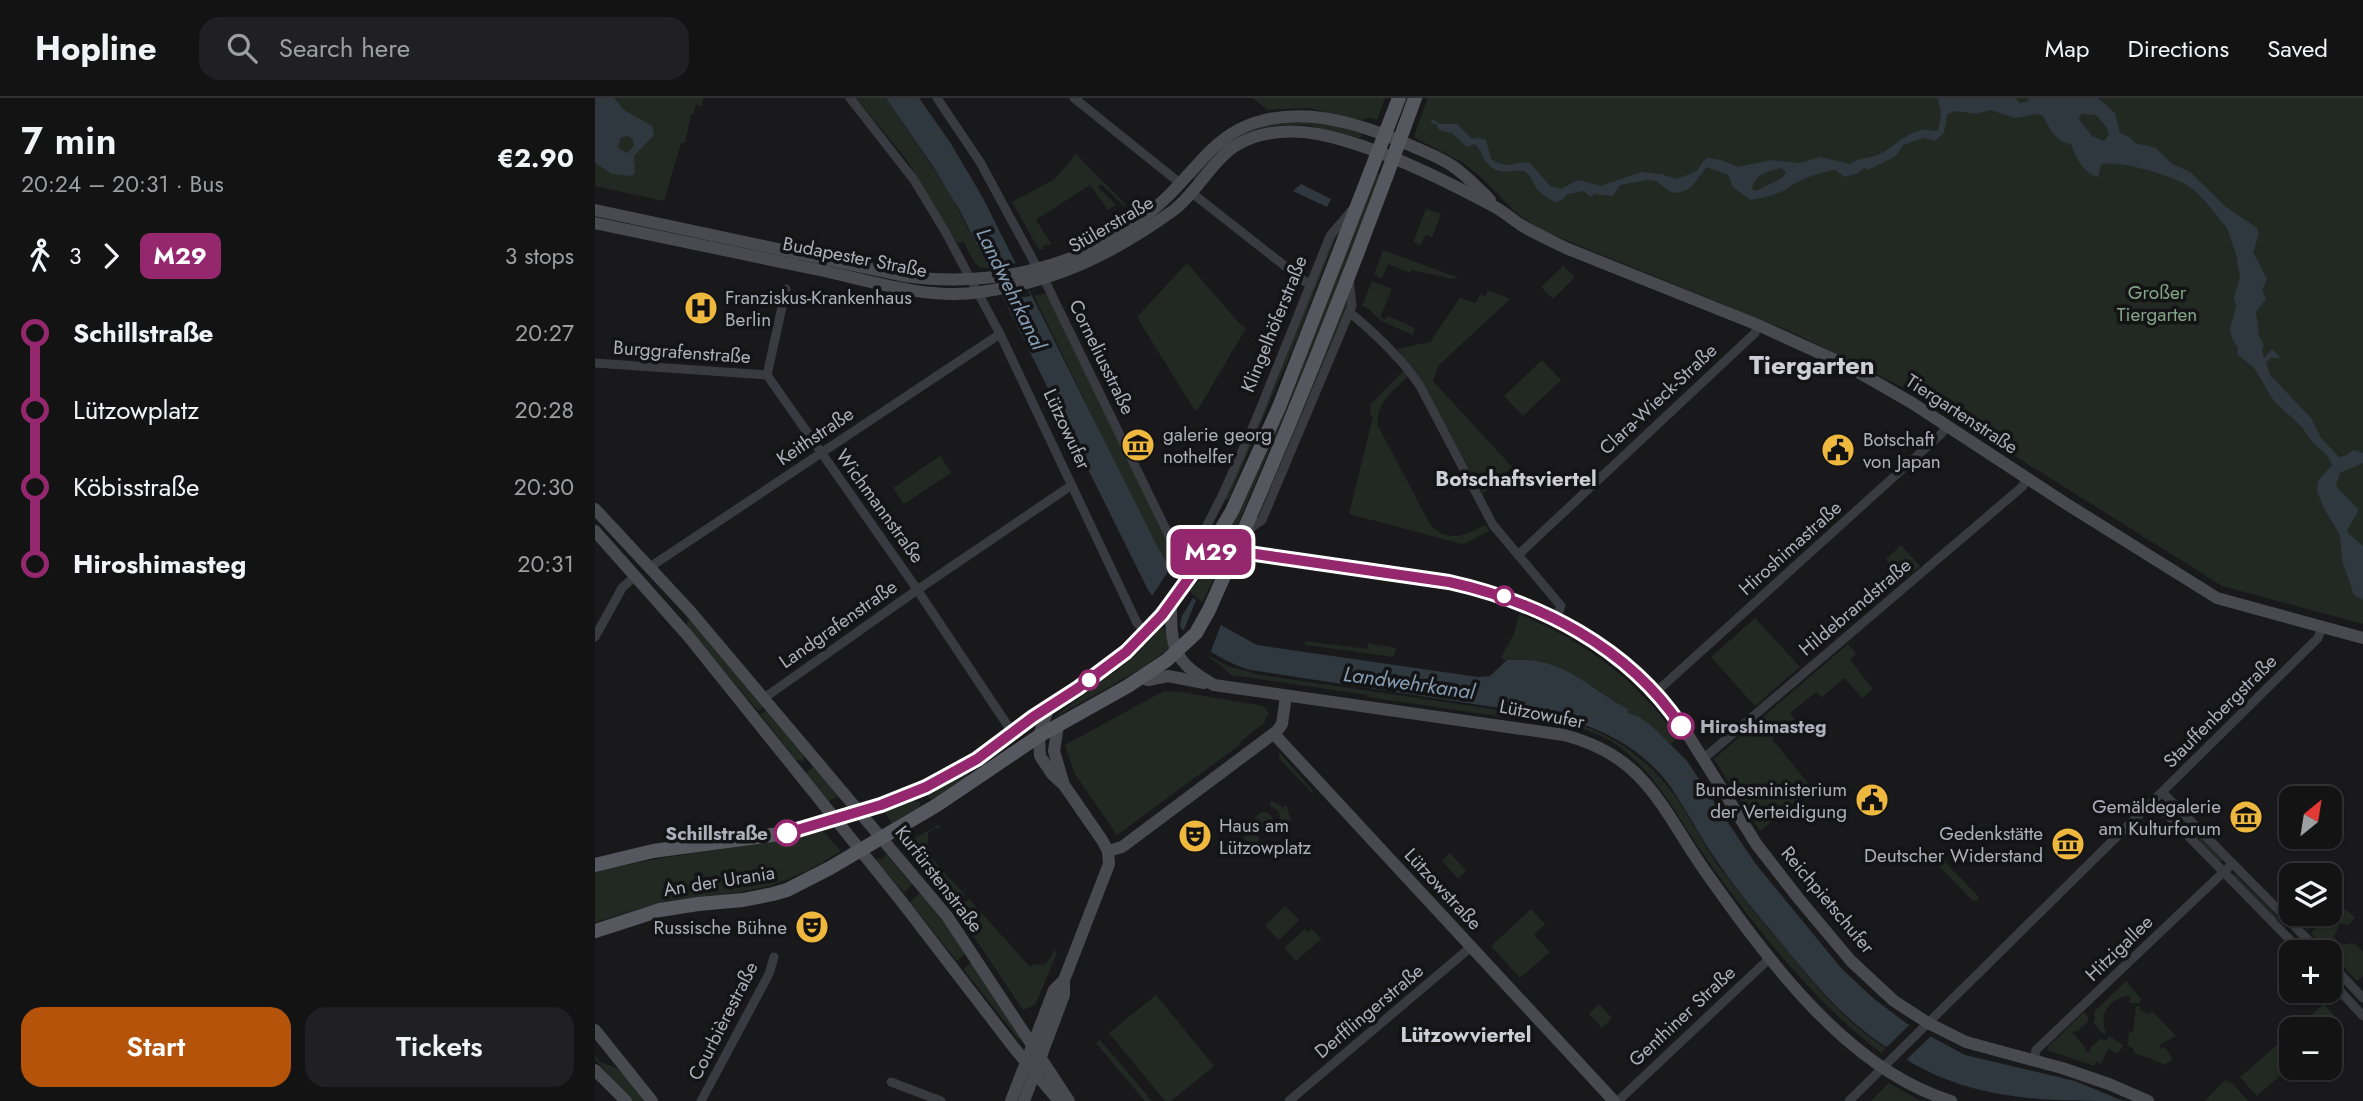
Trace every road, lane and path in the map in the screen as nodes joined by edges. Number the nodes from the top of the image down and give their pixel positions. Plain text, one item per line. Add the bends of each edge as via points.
1 (850, 98) edge
2 (937, 98) edge
3 (1073, 98) edge
4 (1399, 98) edge
5 (1415, 98) edge
6 (1385, 135) junction
7 (1400, 141) junction
8 (1378, 153) junction
9 (1394, 160) junction
10 (1181, 184) junction
11 (1192, 192) junction
12 (1357, 205) junction
13 (1498, 208) junction
14 (595, 210) edge
15 (595, 223) edge
16 (705, 240) junction
17 (1041, 274) junction
18 (1348, 276) junction
19 (970, 280) junction
20 (996, 283) junction
21 (1311, 284) junction
22 (786, 289) dead end
23 (979, 293) junction
24 (1349, 314) junction
25 (1758, 325) junction
26 (1000, 334) junction
27 (595, 363) edge
28 (767, 375) junction
29 (1947, 427) junction
30 (821, 453) junction
31 (2027, 479) junction
32 (1072, 485) junction
33 (595, 509) edge
34 (595, 531) edge
35 (1243, 533) junction
36 (1235, 550) junction
37 (1207, 553) junction
38 (1518, 555) junction
39 (1190, 557) junction
40 (649, 567) junction
41 (635, 576) junction
42 (1186, 584) junction
43 (917, 590) junction
44 (1168, 614) junction
45 (1556, 619) junction
46 (2322, 627) junction
47 (1146, 633) junction
48 (595, 638) edge
49 (2363, 638) edge
50 (1177, 652) junction
51 (1140, 678) junction
52 (1214, 685) junction
53 (1655, 693) junction
54 (1286, 696) junction
55 (764, 698) junction
56 (1048, 709) junction
57 (1058, 725) junction
58 (1012, 732) junction
59 (1274, 734) junction
60 (1039, 736) junction
61 (815, 758) junction
62 (1703, 758) junction
63 (797, 771) junction
64 (1064, 785) junction
65 (2163, 793) junction
66 (2154, 801) junction
67 (860, 812) junction
68 (835, 820) junction
69 (881, 838) junction
70 (860, 851) junction
71 (1108, 851) junction
72 (2232, 863) junction
73 (595, 865) edge
74 (2223, 872) junction
75 (922, 886) junction
76 (902, 902) junction
77 (595, 931) edge
78 (2290, 940) edge
79 (2308, 940) edge
80 (1471, 947) junction
81 (974, 955) junction
82 (774, 957) dead end
83 (1770, 957) junction
84 (954, 971) junction
85 (2342, 975) edge
86 (1064, 980) junction
87 (2342, 993) edge
88 (2362, 994) edge
89 (2350, 1002) junction
90 (2363, 1016) edge
91 (1925, 1026) junction
92 (595, 1030) edge
93 (1032, 1045) junction
94 (1040, 1057) junction
95 (2034, 1060) junction
96 (1030, 1067) junction
97 (1883, 1067) junction
98 (595, 1070) edge
99 (891, 1082) dead end
100 (626, 1101) edge
101 (652, 1101) edge
102 (701, 1101) edge
103 (941, 1101) edge
104 (1011, 1101) edge
105 (1024, 1101) edge
106 (1059, 1101) edge
107 (1069, 1101) edge
108 (1289, 1101) edge
109 (1616, 1101) edge
110 (1849, 1101) edge
111 (1951, 1101) edge
112 (2148, 1101) edge

1 - 19 street, Lützowufer via 914,180
2 - 17 street, Corneliusstraße via 980,162
3 - 10 street
4 - 6 main road, Klingelhöferstraße
5 - 7 main road
6 - 7 main road, Stülerstraße
6 - 8 main road, Klingelhöferstraße
6 - 10 main road, Stülerstraße via 1327,118 1268,119 1224,138
7 - 9 main road
7 - 13 main road, Tiergartenstraße via 1452,165
8 - 9 main road, Tiergartenstraße
8 - 11 main road, Stülerstraße via 1317,134 1259,135 1229,150
8 - 12 main road, Klingelhöferstraße
9 - 13 main road, Tiergartenstraße
9 - 18 main road
10 - 11 main road
10 - 17 main road, Stülerstraße via 1118,235
11 - 17 main road, Stülerstraße via 1175,209 1079,267
11 - 21 street
12 - 21 street, Klingelhöferstraße via 1334,228
12 - 37 main road, Klingelhöferstraße via 1279,407 1232,511
13 - 25 main road, Tiergartenstraße via 1568,249
14 - 16 main road, Budapester Straße
15 - 16 main road, Budapester Straße
16 - 19 main road, Budapester Straße via 904,276
16 - 23 main road, Budapester Straße via 897,287
17 - 20 main road, Stülerstraße
17 - 39 street, Corneliusstraße via 1175,548
18 - 24 street
18 - 35 main road
19 - 20 main road, Budapester Straße
19 - 23 street, Lützowufer
20 - 23 main road, Budapester Straße
21 - 39 street, Klingelhöferstraße via 1251,433
22 - 28 street
23 - 26 street, Lützowufer
24 - 35 street via 1262,520
24 - 38 street via 1409,370 1493,525
25 - 29 main road, Tiergartenstraße via 1822,352
25 - 38 street, Clara-Wieck-Straße via 1755,333
26 - 30 street, Keithstraße
26 - 32 street, Lützowufer
27 - 28 street, Burggrafenstraße
28 - 30 street, Wichmannstraße
29 - 31 main road, Tiergartenstraße
29 - 53 street, Hiroshimastraße
30 - 40 street, Keithstraße
30 - 43 street, Wichmannstraße
31 - 46 main road, Tiergartenstraße via 2204,592
31 - 62 street, Hildebrandstraße
32 - 43 street, Landgrafenstraße
32 - 47 street, Lützowufer via 1134,617
33 - 40 main road, Kurfürstenstraße
34 - 41 main road
35 - 36 main road
36 - 37 main road
36 - 45 main road, Reichpietschufer via 1482,589
36 - 50 main road via 1200,628
37 - 42 main road, Klingelhöferstraße
38 - 45 street via 1561,606
39 - 42 street, Klingelhöferstraße
40 - 41 main road
40 - 55 main road, Kurfürstenstraße
41 - 48 street via 622,588
41 - 63 main road
42 - 44 main road
43 - 55 street, Landgrafenstraße
43 - 58 street, Wichmannstraße
44 - 47 main road
44 - 50 main road
45 - 53 main road, Reichpietschufer via 1612,654
46 - 49 main road, Tiergartenstraße
46 - 65 street, Stauffenbergstraße via 2318,638
47 - 56 main road
50 - 51 main road
50 - 52 main road, Lützowufer via 1187,667
51 - 52 main road via 1168,676
51 - 57 main road
52 - 54 main road, Lützowufer
53 - 62 main road, Reichpietschufer
54 - 59 main road via 1282,724
54 - 83 main road, Lützowufer via 1537,730 1598,746 1647,783
55 - 61 main road, Kurfürstenstraße
56 - 58 main road
56 - 60 main road
57 - 60 main road
57 - 64 main road via 1054,751
58 - 67 main road via 950,774
59 - 71 main road via 1122,847
59 - 80 main road, Lützowstraße
60 - 64 main road via 1040,756
60 - 69 main road
61 - 63 main road
61 - 67 main road, Kurfürstenstraße
62 - 91 main road, Reichpietschufer via 1757,845 1851,961
63 - 68 main road
64 - 71 main road
65 - 66 street, Stauffenbergstraße
65 - 72 street
66 - 74 street
66 - 91 street, Stauffenbergstraße
67 - 68 main road, An der Urania
67 - 69 main road, Kurfürstenstraße
68 - 70 main road
68 - 73 main road, An der Urania via 787,833 653,851
69 - 70 main road, An der Urania
69 - 75 main road, Kurfürstenstraße
70 - 76 main road
70 - 77 main road, An der Urania via 787,890 660,910
71 - 86 main road via 1107,870
72 - 74 street, Hitzigallee
72 - 79 street
74 - 78 street
74 - 95 street, Hitzigallee via 2036,1050
75 - 76 main road
75 - 81 main road, Kurfürstenstraße
76 - 84 main road
80 - 108 street, Derfflingerstraße
80 - 109 main road, Lützowstraße
81 - 84 main road
81 - 93 main road, Kurfürstenstraße
82 - 102 street, Courbièrestraße
83 - 97 main road, Lützowufer via 1808,1002
83 - 109 street, Genthiner Straße
84 - 96 main road
85 - 88 street
86 - 93 main road via 1054,990
86 - 94 main road via 1064,995
87 - 89 street
88 - 89 street
89 - 90 street
91 - 95 main road, Reichpietschufer via 1973,1045
91 - 97 street, Stauffenbergstraße
92 - 101 main road
93 - 94 main road, Kurfürstenstraße
93 - 96 main road
94 - 96 main road
94 - 107 main road, Kurfürstenstraße
95 - 112 main road, Reichpietschufer
96 - 104 main road
96 - 105 main road
96 - 106 main road
97 - 110 street, Stauffenbergstraße
97 - 111 main road, Lützowufer
98 - 100 main road
99 - 103 street

